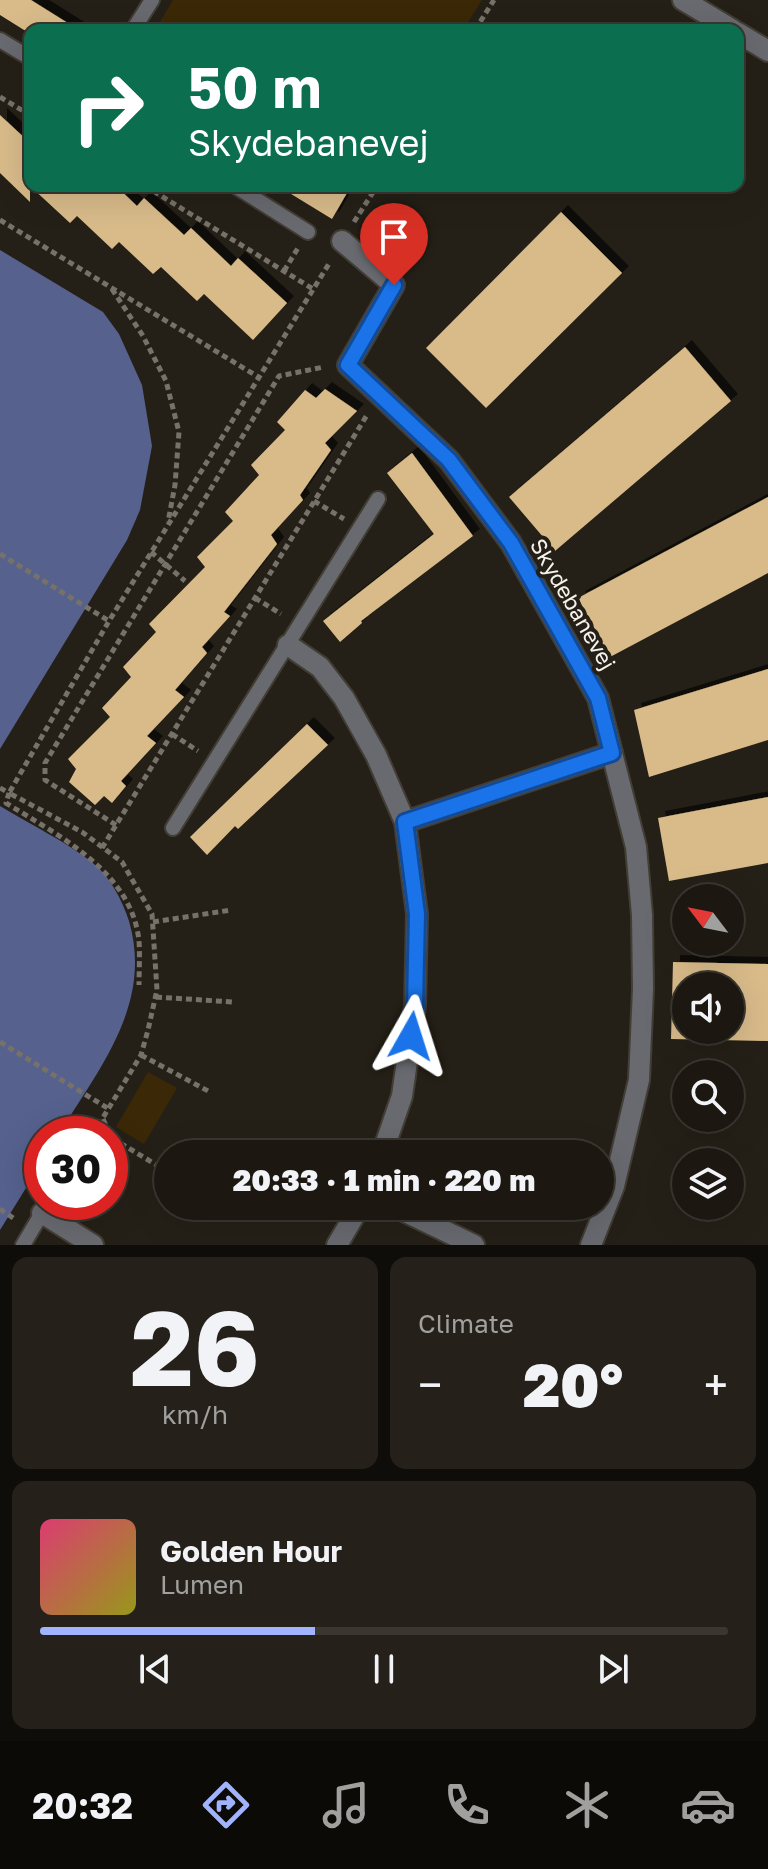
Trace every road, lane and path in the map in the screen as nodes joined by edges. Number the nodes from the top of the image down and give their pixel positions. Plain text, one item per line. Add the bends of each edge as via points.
1 (152, 0) edge
2 (494, 0) edge
3 (683, 0) edge
4 (137, 24) edge
5 (479, 24) edge
6 (723, 24) edge
7 (744, 37) edge
8 (0, 40) edge
9 (768, 51) edge
10 (24, 54) edge
11 (0, 97) edge
12 (24, 111) edge
13 (155, 192) edge
14 (245, 192) edge
15 (373, 192) edge
16 (0, 220) edge
17 (308, 232) dead end
18 (342, 241) junction
19 (109, 285) junction
20 (313, 289) junction
21 (348, 365) junction
22 (260, 378) junction
23 (379, 395) junction
24 (378, 499) dead end
25 (314, 501) junction
26 (167, 527) junction
27 (360, 530) junction
28 (151, 552) junction
29 (0, 554) edge
30 (165, 564) junction
31 (185, 581) dead end
32 (255, 598) junction
33 (109, 621) junction
34 (300, 626) junction
35 (288, 645) junction
36 (612, 753) junction
37 (0, 788) edge
38 (9, 793) junction
39 (405, 822) junction
40 (116, 825) junction
41 (173, 828) dead end
42 (102, 848) junction
43 (231, 910) dead end
44 (153, 922) junction
45 (139, 985) dead end
46 (156, 997) junction
47 (233, 1002) dead end
48 (0, 1042) edge
49 (141, 1055) junction
50 (210, 1092) dead end
51 (109, 1109) junction
52 (105, 1116) edge
53 (387, 1140) edge
54 (128, 1147) edge
55 (154, 1163) edge
56 (38, 1220) edge
57 (53, 1220) edge
58 (352, 1220) edge
59 (422, 1220) edge
60 (23, 1245) edge
61 (93, 1245) edge
62 (337, 1245) edge
63 (474, 1245) edge
64 (591, 1245) edge

1 - 4 lane
2 - 5 path
3 - 6 street
7 - 9 street
8 - 10 lane
11 - 12 path
13 - 20 path
14 - 17 lane
15 - 18 path
16 - 19 path
18 - 20 path
18 - 21 street via 394,285
19 - 22 path
19 - 26 path via 166,381 179,432
20 - 22 path
21 - 23 street, Skydebanevej
21 - 30 path via 279,376
22 - 26 path
23 - 25 path
23 - 36 street, Skydebanevej via 449,460 511,543 598,698
24 - 27 lane
25 - 27 path
25 - 32 path
26 - 28 path
27 - 34 lane
28 - 30 path
28 - 33 path
29 - 33 path
30 - 31 path
30 - 40 path via 45,763 45,780
32 - 34 path
32 - 40 path
33 - 38 path
34 - 35 lane
35 - 39 street via 320,667 344,698
35 - 41 lane
36 - 39 street
36 - 64 street, Skydebanevej via 636,847 643,989 639,1080 614,1186
37 - 38 path
38 - 42 path
38 - 45 path via 6,803 100,865 126,901 139,939
39 - 53 street via 417,914 415,1006 402,1096
40 - 42 path
42 - 44 path via 122,862
43 - 44 path
44 - 46 path
46 - 47 path
46 - 49 path
48 - 51 path
49 - 50 path
49 - 51 path
51 - 52 path
54 - 55 path
56 - 60 lane
57 - 61 street
58 - 62 street
59 - 63 street

